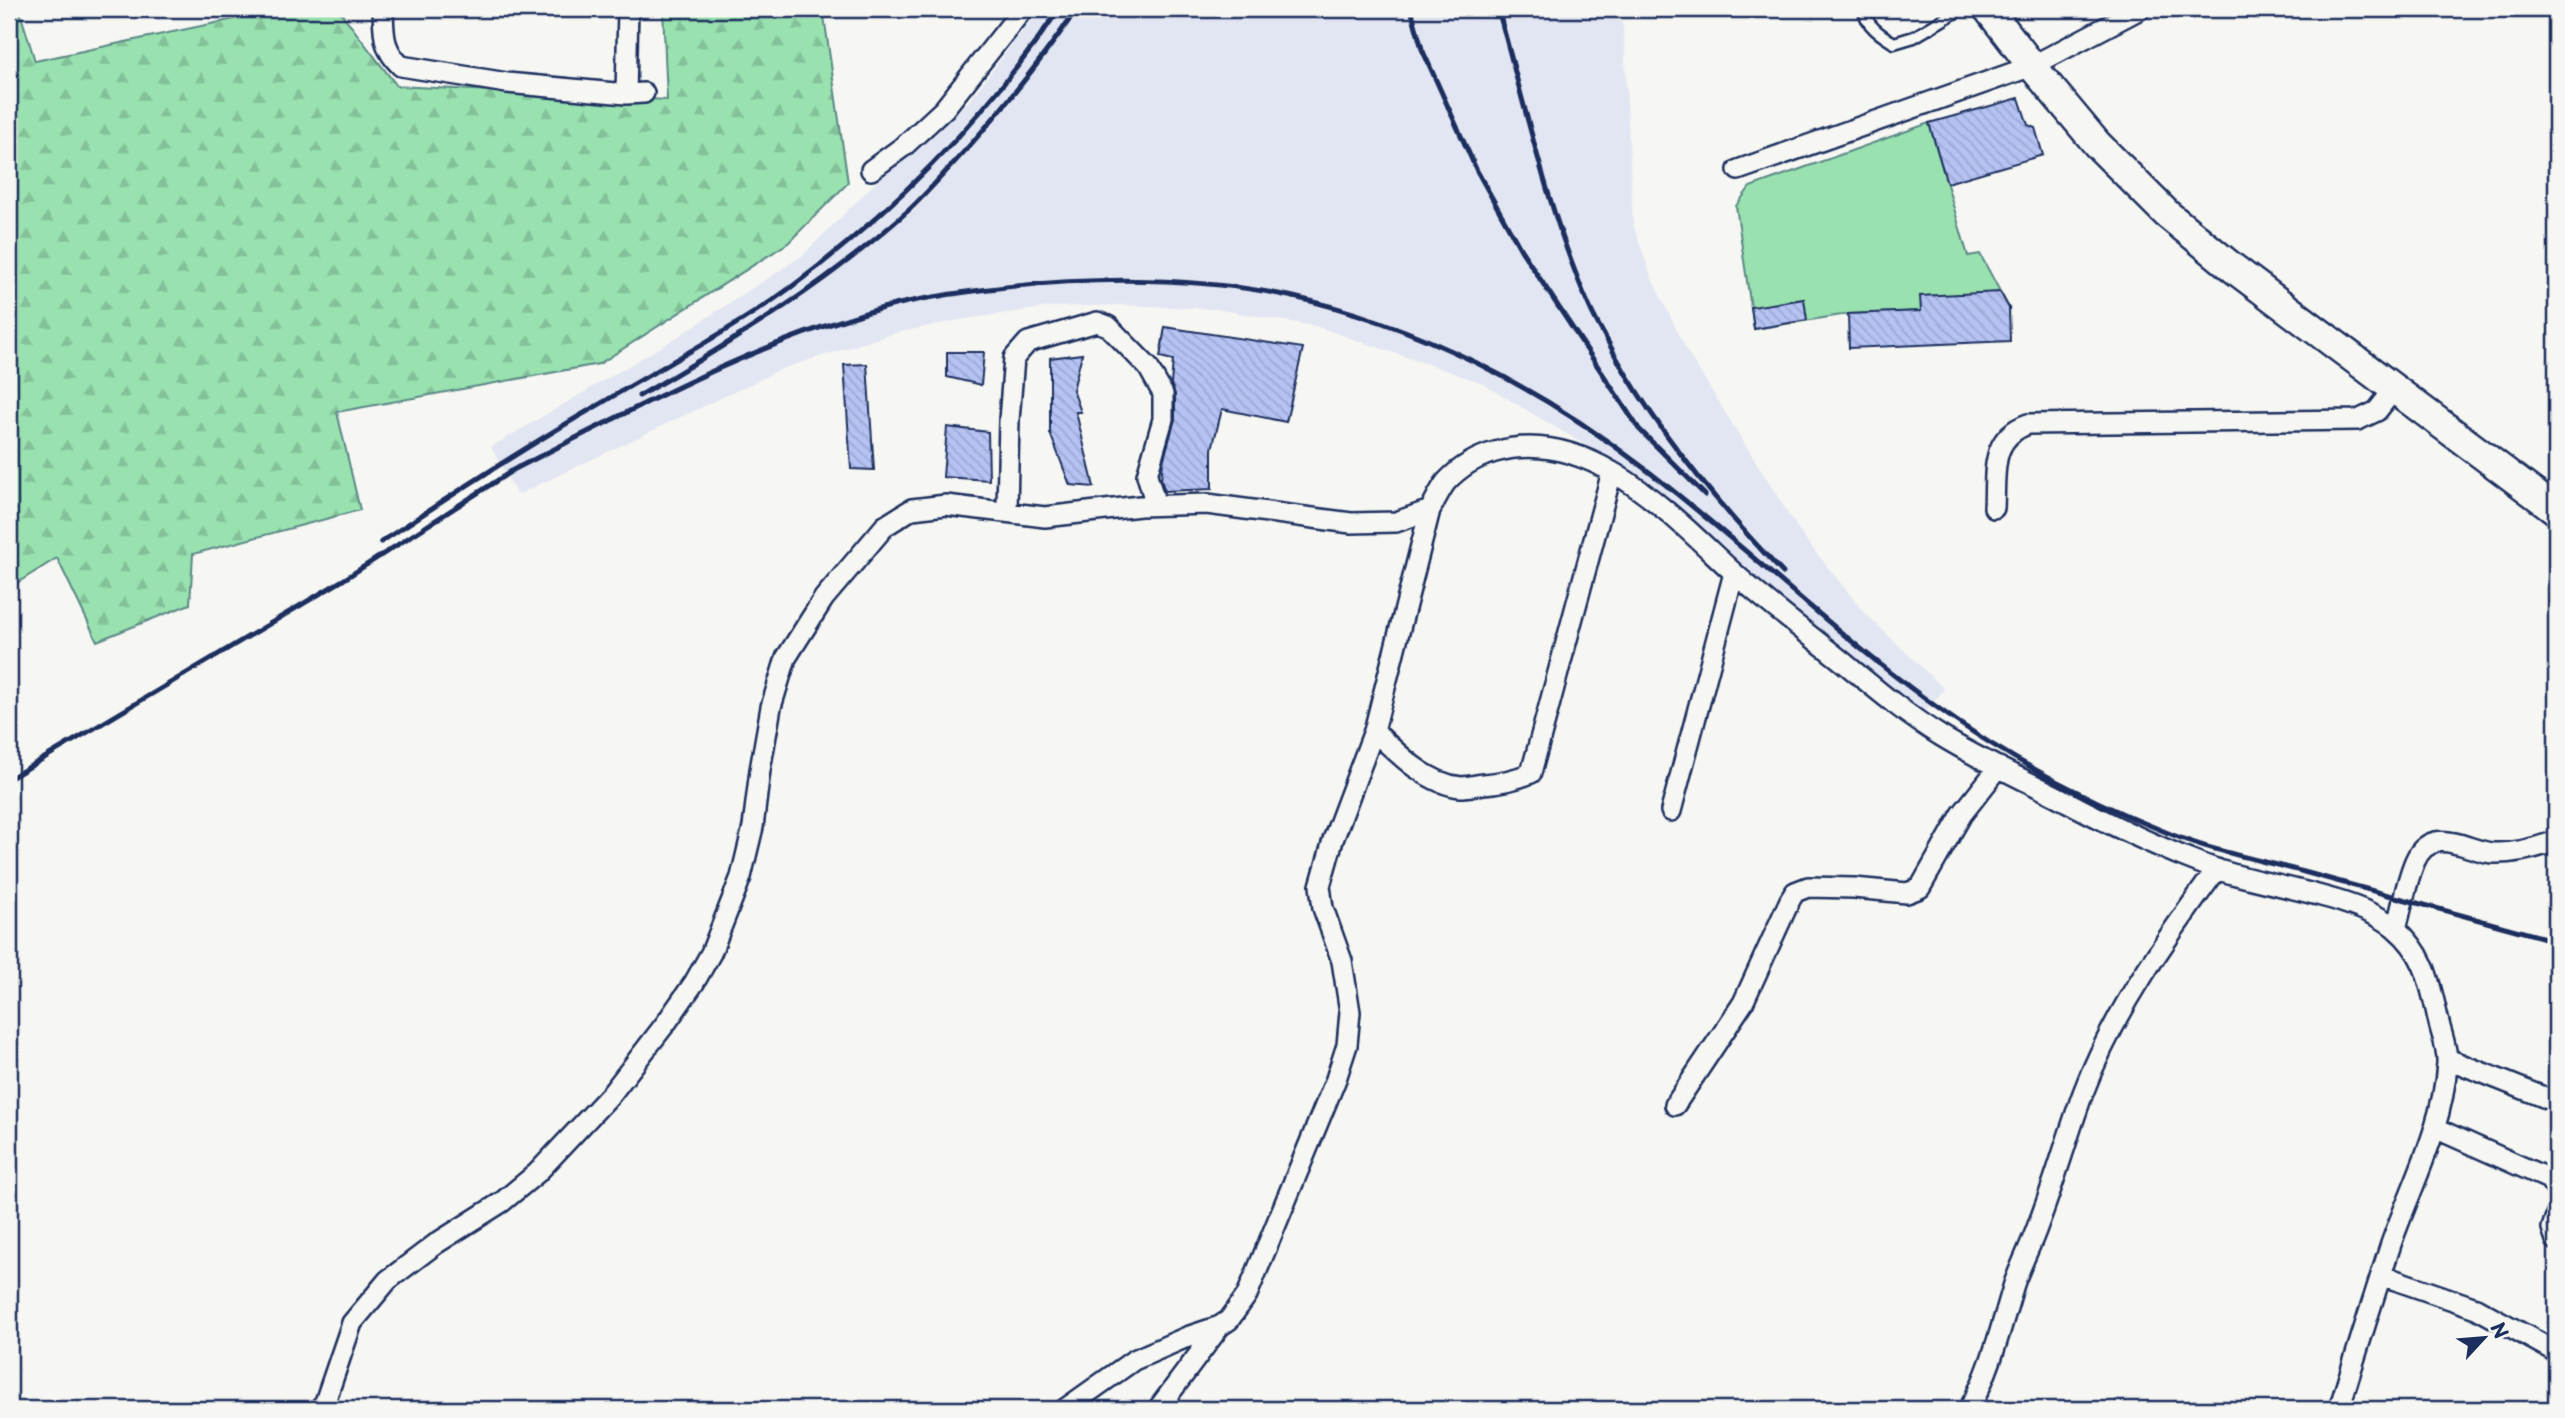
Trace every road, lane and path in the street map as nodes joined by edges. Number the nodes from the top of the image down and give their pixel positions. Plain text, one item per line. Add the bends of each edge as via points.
1 (383, 9) edge
2 (628, 9) edge
3 (1023, 9) edge
4 (1864, 9) edge
5 (1961, 9) edge
6 (1988, 9) edge
7 (2140, 9) edge
8 (2032, 66) junction
9 (871, 170) dead end
10 (1738, 170) dead end
11 (2395, 388) junction
12 (1612, 472) junction
13 (1156, 505) junction
14 (1994, 508) dead end
15 (1007, 510) junction
16 (1430, 510) junction
17 (2556, 510) edge
18 (1734, 573) junction
19 (1374, 731) junction
20 (1999, 767) junction
21 (1671, 811) dead end
22 (2556, 841) edge
23 (2217, 869) junction
24 (2396, 929) junction
25 (2448, 1059) junction
26 (2556, 1102) edge
27 (1675, 1105) dead end
28 (2435, 1128) junction
29 (2556, 1189) edge
30 (2556, 1216) edge
31 (2556, 1240) edge
32 (2381, 1275) junction
33 (1220, 1326) junction
34 (2556, 1352) edge
35 (319, 1409) edge
36 (1065, 1409) edge
37 (1158, 1409) edge
38 (1969, 1409) edge
39 (2339, 1409) edge

1 - 2 street via 387,46 401,66 507,83 635,93
3 - 9 street via 944,109
4 - 5 lane via 1876,32 1894,43 1914,37
6 - 8 main road
7 - 8 street
8 - 10 street
8 - 11 main road via 2096,144 2167,214
11 - 14 street via 2377,411 2358,420 2028,424 2006,437 1999,448
11 - 17 main road
12 - 16 street via 1562,451 1540,446 1511,448 1477,457 1446,483
12 - 18 street via 1695,534
12 - 19 street via 1531,773 1500,783 1461,787 1432,777 1401,757
13 - 15 street via 1045,517
13 - 15 street via 1147,475 1163,419 1163,394 1148,367 1108,326 1097,322 1028,342 1014,358
13 - 16 street via 1207,504 1351,523 1396,522
15 - 35 street via 946,505 912,509 885,526 824,598 777,680 754,827 741,877 694,983 612,1093 537,1173 388,1280 352,1323
16 - 19 street
18 - 20 street via 1886,698 1941,736
18 - 21 street
19 - 33 street via 1320,886 1348,988 1347,1045 1247,1295
20 - 23 street via 2120,829
20 - 27 street via 1962,814 1920,888 1907,893 1808,887 1796,892 1743,1003
22 - 24 street via 2530,850 2490,853 2451,840 2425,848 2416,859
23 - 24 street via 2340,902 2374,914
23 - 38 street via 2116,1020 2084,1092 2015,1281 1999,1339
24 - 25 street via 2426,967
25 - 26 street
25 - 28 street
28 - 29 street via 2549,1179
28 - 32 street
30 - 31 street
32 - 34 street via 2476,1308
32 - 39 street
33 - 36 street via 1134,1360
33 - 37 street

